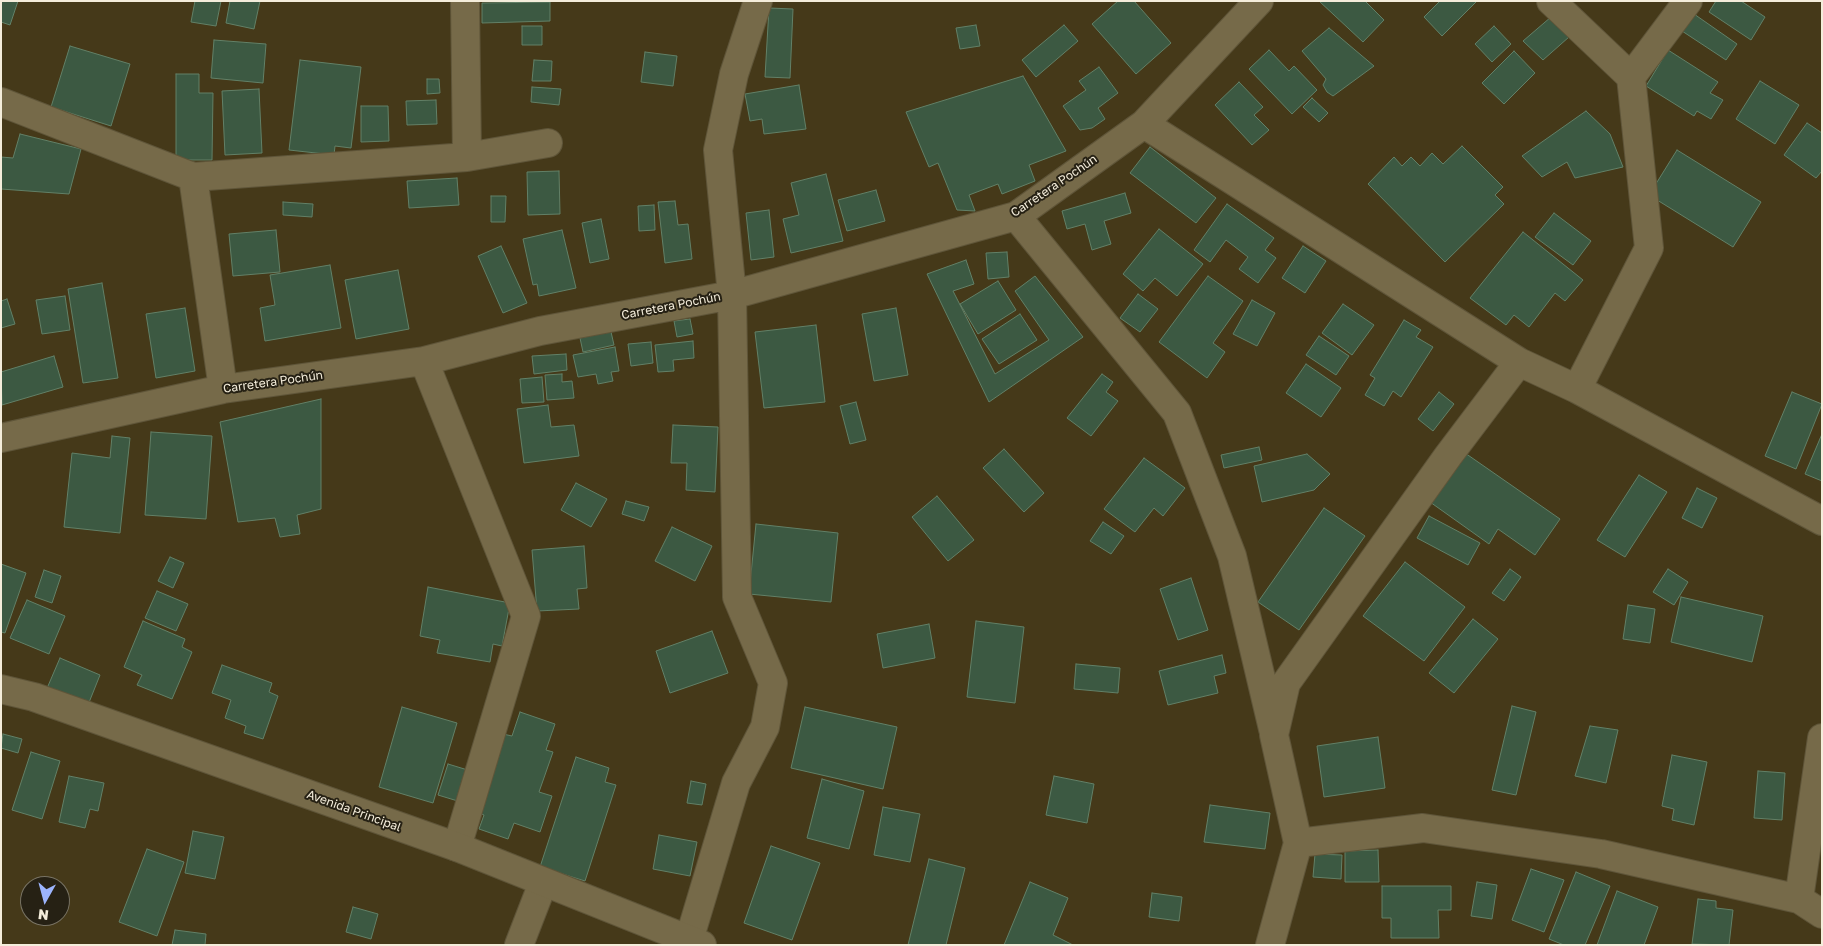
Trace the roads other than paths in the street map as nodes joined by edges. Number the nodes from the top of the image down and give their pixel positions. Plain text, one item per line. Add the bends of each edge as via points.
1 (465, 1) edge
2 (758, 1) edge
3 (1259, 1) edge
4 (1551, 1) edge
5 (1688, 1) edge
6 (1631, 77) junction
7 (1, 102) edge
8 (1144, 124) junction
9 (548, 142) dead end
10 (467, 157) junction
11 (193, 177) junction
12 (1016, 216) junction
13 (732, 295) junction
14 (424, 361) junction
15 (1519, 362) junction
16 (223, 389) junction
17 (1577, 389) junction
18 (1, 438) edge
19 (1822, 521) edge
20 (1, 689) edge
21 (1274, 735) junction
22 (1822, 738) edge
23 (1298, 843) junction
24 (457, 847) junction
25 (543, 883) junction
26 (1799, 899) junction
27 (1822, 914) edge
28 (696, 942) edge
29 (519, 945) edge
30 (1270, 945) edge

1 - 10 street
2 - 13 street via 734,74 718,150
3 - 8 street, Carretera Pochún
4 - 6 street
5 - 6 street
6 - 17 street via 1649,248
7 - 11 street
8 - 12 street, Carretera Pochún
8 - 15 street
9 - 10 street
10 - 11 street
11 - 16 street
12 - 13 street, Carretera Pochún
12 - 21 street via 1177,413 1232,556
13 - 14 street, Carretera Pochún via 540,331
13 - 28 street via 737,598 773,683 765,727 736,783
14 - 16 street, Carretera Pochún
14 - 24 street via 526,616
15 - 17 street
15 - 21 street via 1286,683
16 - 18 street, Carretera Pochún
17 - 19 street
20 - 24 street, Avenida Principal via 34,697
21 - 23 street
22 - 26 street
23 - 26 street via 1422,828 1601,854
23 - 30 street
24 - 25 street, Avenida Principal
25 - 28 street, Avenida Principal
25 - 29 street
26 - 27 street

